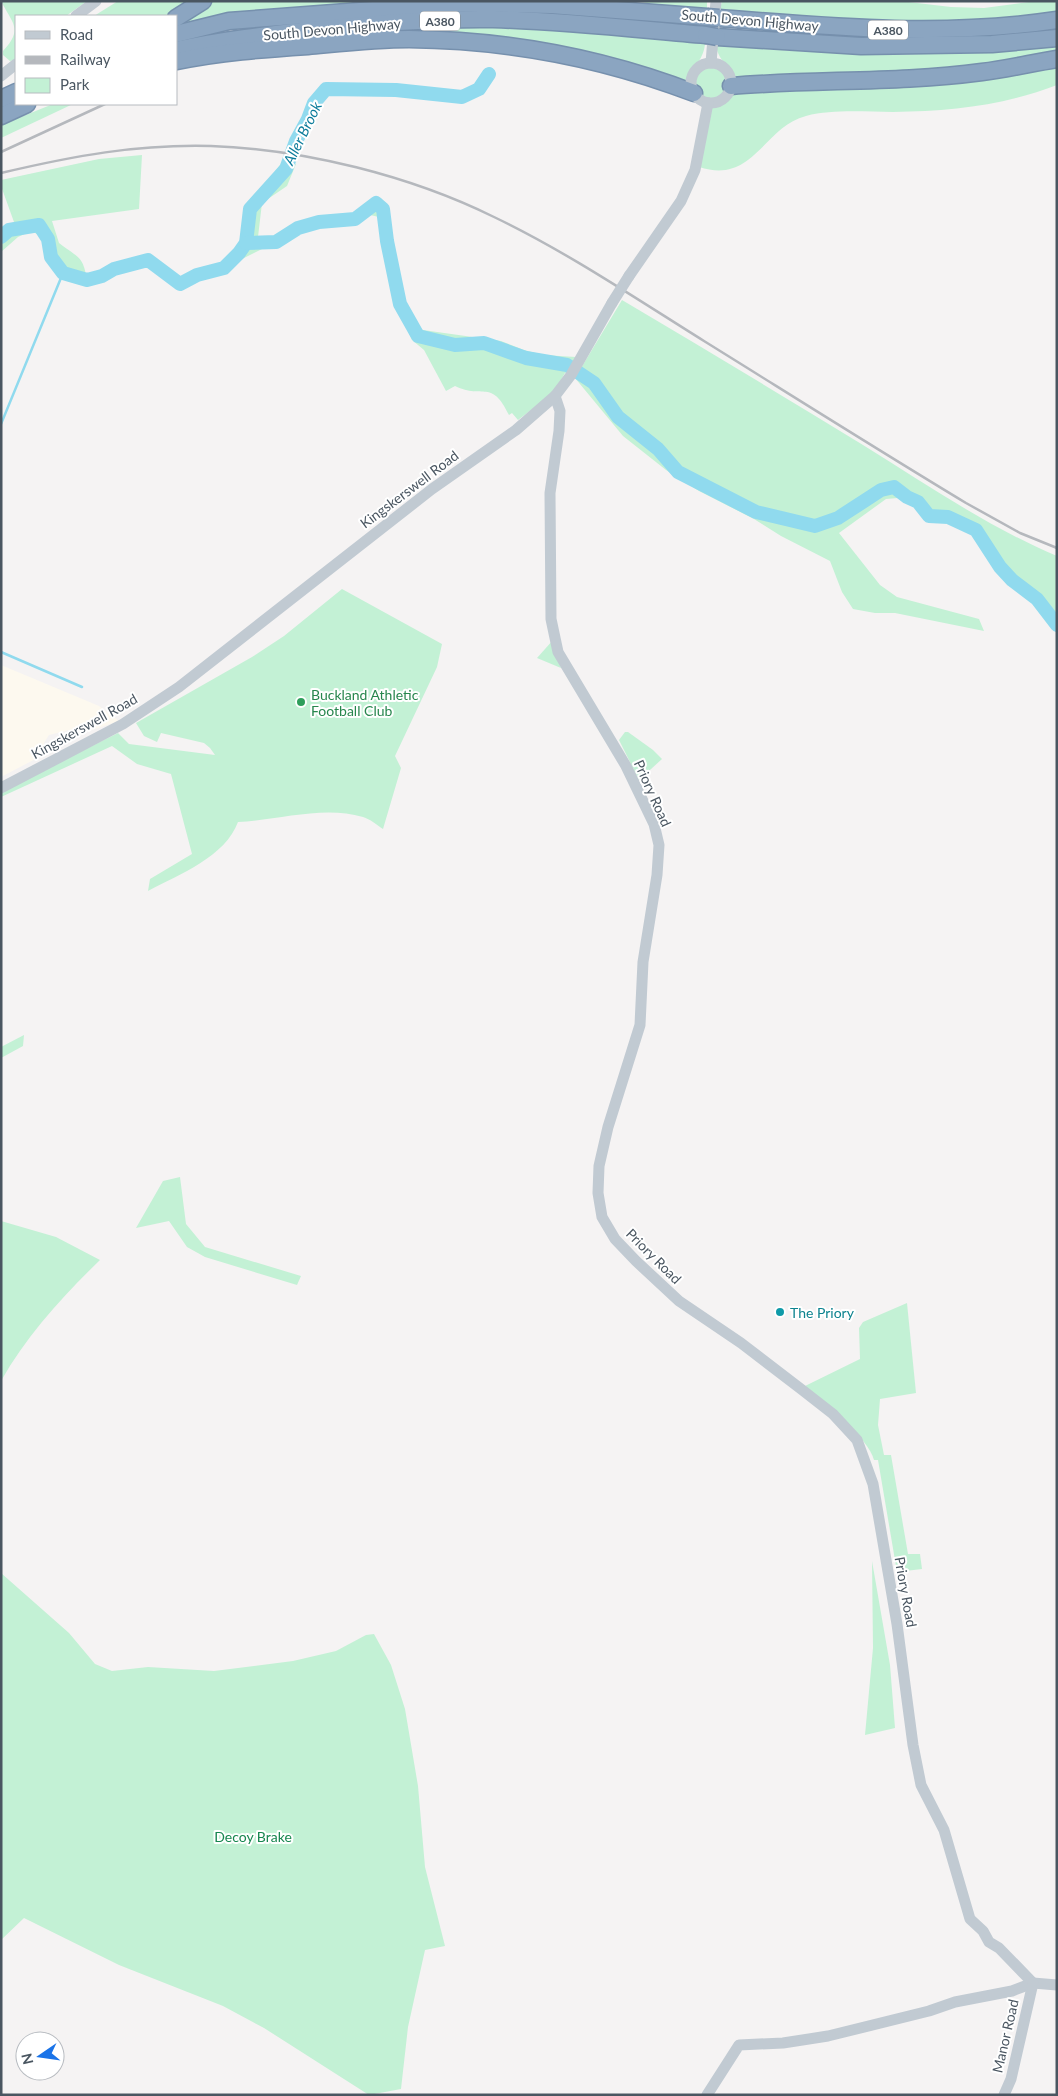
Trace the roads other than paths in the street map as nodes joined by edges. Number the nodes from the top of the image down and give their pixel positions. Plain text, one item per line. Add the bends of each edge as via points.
1 (96, 1) edge
2 (203, 1) edge
3 (588, 1) edge
4 (716, 1) edge
5 (613, 9) junction
6 (77, 15) edge
7 (178, 17) edge
8 (1057, 20) edge
9 (178, 33) edge
10 (1057, 38) edge
11 (178, 50) edge
12 (1057, 59) edge
13 (178, 62) edge
14 (711, 63) junction
15 (15, 65) edge
16 (1, 76) edge
17 (731, 86) junction
18 (15, 92) edge
19 (694, 93) junction
20 (1, 99) edge
21 (708, 103) junction
22 (25, 105) edge
23 (1, 116) edge
24 (555, 396) junction
25 (1, 788) edge
26 (1033, 1983) junction
27 (1057, 1985) edge
28 (707, 2095) edge
29 (1004, 2095) edge

1 - 6 street
2 - 7 highway
3 - 5 highway, A380
4 - 14 street
5 - 8 highway, South Devon Highway / A380 via 877,30 942,30
5 - 9 highway, South Devon Highway / A380 via 465,3 426,5 229,20
10 - 11 highway, South Devon Highway / A380 via 992,44 861,46 492,19 340,27 213,42
12 - 17 highway via 982,72
13 - 19 highway, A380 via 215,53 408,39 491,43 583,59 651,76
14 - 17 street via 726,70
14 - 19 street via 693,74
15 - 16 street
17 - 21 street via 722,100
18 - 20 highway
19 - 21 street
21 - 24 street, Kingskerswell Road, bridge via 695,170 681,201 612,303 571,375
22 - 23 highway
24 - 25 street, Kingskerswell Road via 516,430 432,490 179,686 123,724
24 - 26 street, Priory Road via 560,411 550,493 551,618 558,652 626,766 654,824 659,845 643,962 640,1025 599,1166 598,1194 602,1217 615,1239 679,1301 734,1338 833,1414 857,1440 874,1484 921,1785 944,1830 970,1919
26 - 27 street
26 - 28 street via 1012,1992 955,2002 846,2033 783,2043 739,2045
26 - 29 street, Manor Road via 1011,2079

